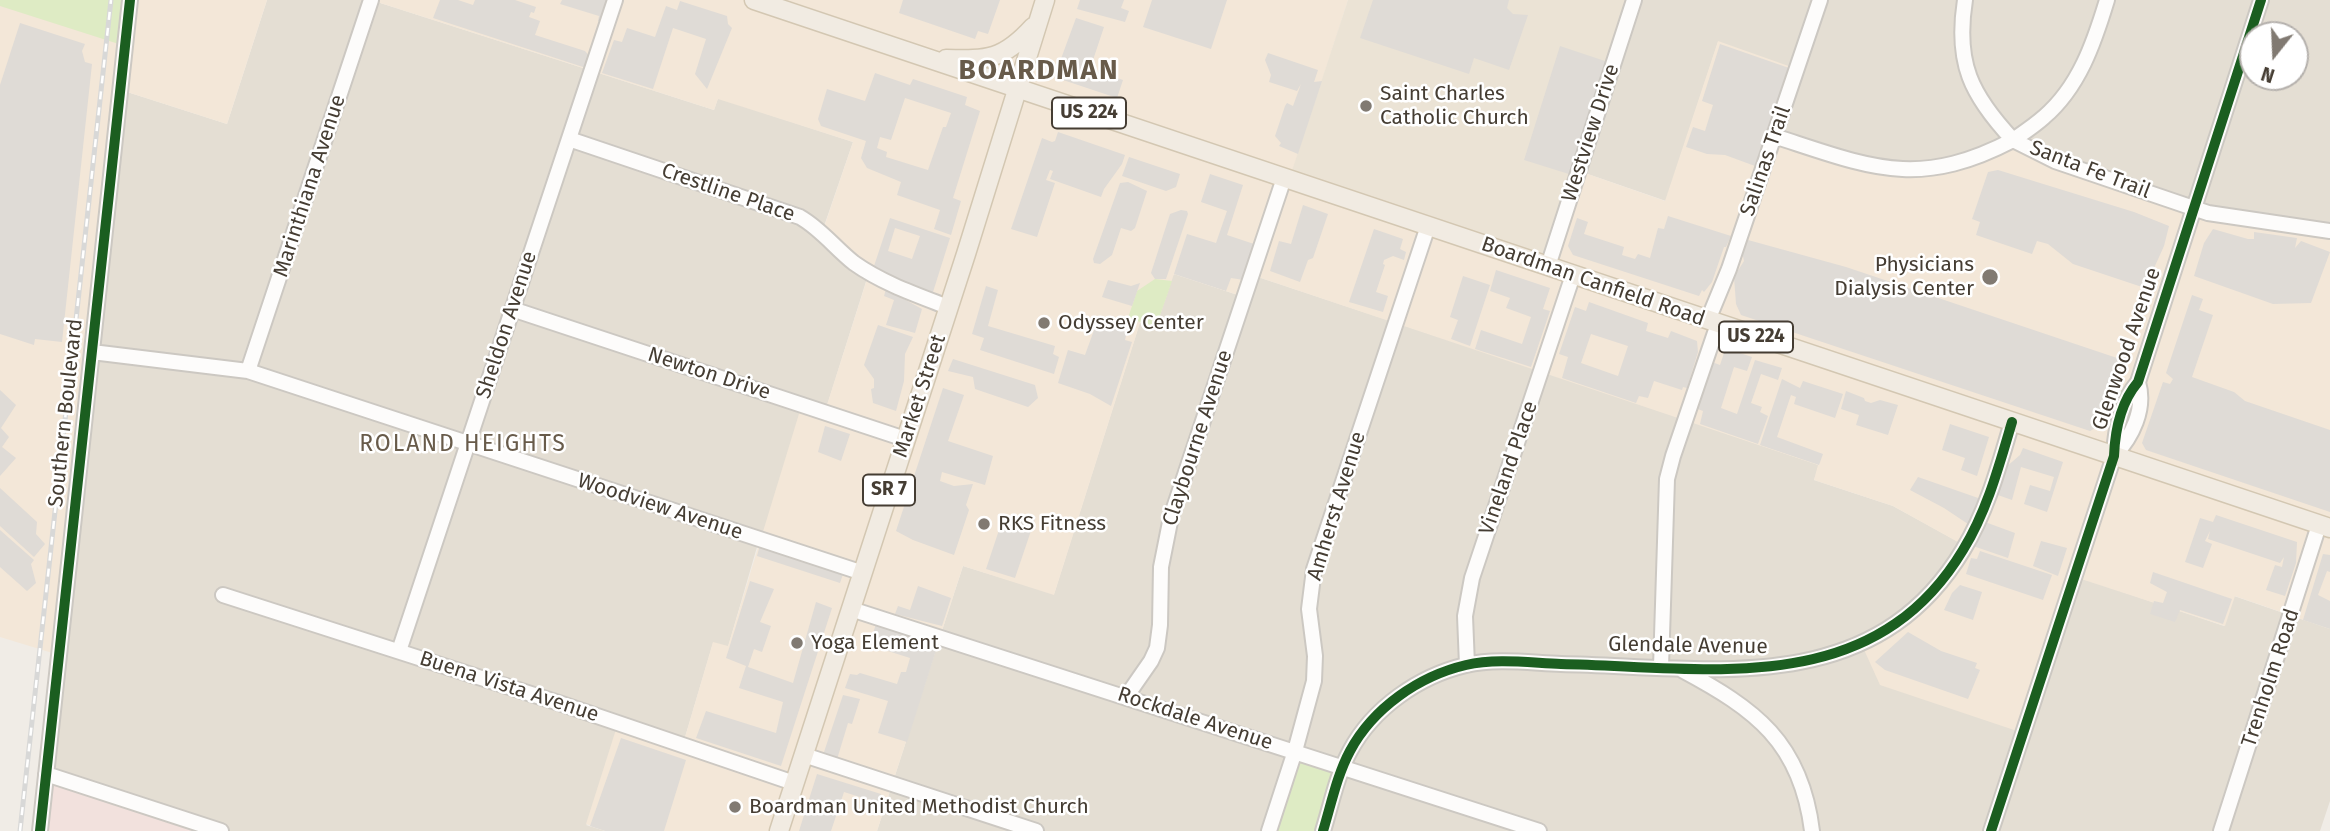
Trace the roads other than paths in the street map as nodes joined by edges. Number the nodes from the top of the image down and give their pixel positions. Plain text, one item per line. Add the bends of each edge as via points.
1 (130, 0) edge
2 (371, 0) edge
3 (615, 0) edge
4 (754, 0) edge
5 (1045, 0) edge
6 (1634, 0) edge
7 (1820, 0) edge
8 (1965, 0) edge
9 (2108, 0) edge
10 (2261, 0) edge
11 (1038, 22) junction
12 (915, 55) junction
13 (1016, 88) junction
14 (1774, 136) junction
15 (569, 139) junction
16 (2013, 140) junction
17 (1284, 178) junction
18 (2194, 208) junction
19 (1428, 226) junction
20 (2330, 231) edge
21 (1548, 266) junction
22 (1573, 275) junction
23 (948, 307) junction
24 (512, 309) junction
25 (1713, 322) junction
26 (92, 352) junction
27 (248, 371) junction
28 (2012, 422) junction
29 (905, 439) junction
30 (468, 443) junction
31 (2114, 456) junction
32 (2325, 526) edge
33 (863, 573) junction
34 (223, 595) dead end
35 (851, 609) junction
36 (399, 651) junction
37 (1467, 664) junction
38 (1661, 667) junction
39 (1682, 670) junction
40 (1126, 697) junction
41 (1295, 751) junction
42 (804, 755) junction
43 (1343, 767) junction
44 (46, 774) junction
45 (794, 782) junction
46 (40, 831) edge
47 (221, 831) edge
48 (779, 831) edge
49 (1036, 831) edge
50 (1269, 831) edge
51 (1323, 831) edge
52 (1539, 831) edge
53 (1812, 831) edge
54 (1992, 831) edge
55 (2221, 831) edge

1 - 26 street, Southern Boulevard
2 - 27 street, Marinthiana Avenue
3 - 15 street, Sheldon Avenue
4 - 12 main road, US 224
5 - 11 main road, Market Street / SR 7
6 - 21 street, Westview Drive
7 - 14 street, Salinas Trail
8 - 16 street via 1963,52 1972,85 1988,113
9 - 16 street via 2077,77 2044,117
10 - 18 street, Glenwood Avenue
11 - 12 main road via 1002,55 991,58
11 - 13 main road, Market Street / SR 7
12 - 13 main road, US 224
13 - 17 main road, Boardman Canfield Road / US 224
13 - 23 main road, Market Street / SR 7
14 - 16 street, Santa Fe Trail via 1859,164 1906,170 1961,163
14 - 25 street, Salinas Trail
15 - 23 street, Crestline Place via 800,217 869,272
15 - 24 street, Sheldon Avenue
16 - 18 street, Santa Fe Trail via 2054,161
17 - 19 main road, Boardman Canfield Road / US 224
17 - 40 street, Claybourne Avenue via 1168,528 1157,649
18 - 20 street, Santa Fe Trail
18 - 31 street, Glenwood Avenue via 2138,382 2129,392 2115,436
19 - 21 main road, Boardman Canfield Road / US 224
19 - 41 street, Amherst Avenue via 1314,569 1309,609 1314,681
21 - 22 main road, Boardman Canfield Road / US 224
22 - 25 main road, Boardman Canfield Road / US 224
22 - 37 street, Vineland Place via 1472,578 1465,616
23 - 29 main road, Market Street / SR 7
24 - 29 street, Newton Drive
24 - 30 street, Sheldon Avenue
25 - 28 main road, Boardman Canfield Road / US 224
25 - 38 street, Salinas Trail via 1667,479
26 - 27 street, Woodview Avenue
26 - 44 street, Southern Boulevard
27 - 30 street, Woodview Avenue
28 - 31 main road, Boardman Canfield Road / US 224
28 - 39 street, Glendale Avenue via 1982,513 1963,552 1933,590 1897,622 1855,646 1811,661
29 - 33 main road, Market Street / SR 7
30 - 33 street, Woodview Avenue
30 - 36 street, Sheldon Avenue
31 - 32 main road, Boardman Canfield Road / US 224
31 - 54 street, Glenwood Avenue
32 - 55 street, Trenholm Road
33 - 35 main road, Market Street / SR 7
34 - 36 street, Buena Vista Avenue
35 - 40 street, Rockdale Avenue
35 - 42 main road, Market Street / SR 7
36 - 45 street, Buena Vista Avenue
37 - 38 street, Glendale Avenue
37 - 43 street, Glendale Avenue via 1422,681 1391,702 1364,731
38 - 39 street, Glendale Avenue
39 - 53 street via 1741,703 1776,738 1799,778
40 - 41 street, Rockdale Avenue
41 - 43 street, Rockdale Avenue
41 - 50 street, Amherst Avenue
42 - 45 main road, Market Street / SR 7
42 - 49 street
43 - 51 street, Glendale Avenue
43 - 52 street, Rockdale Avenue
44 - 46 street, Southern Boulevard
44 - 47 street
45 - 48 main road, Market Street / SR 7

